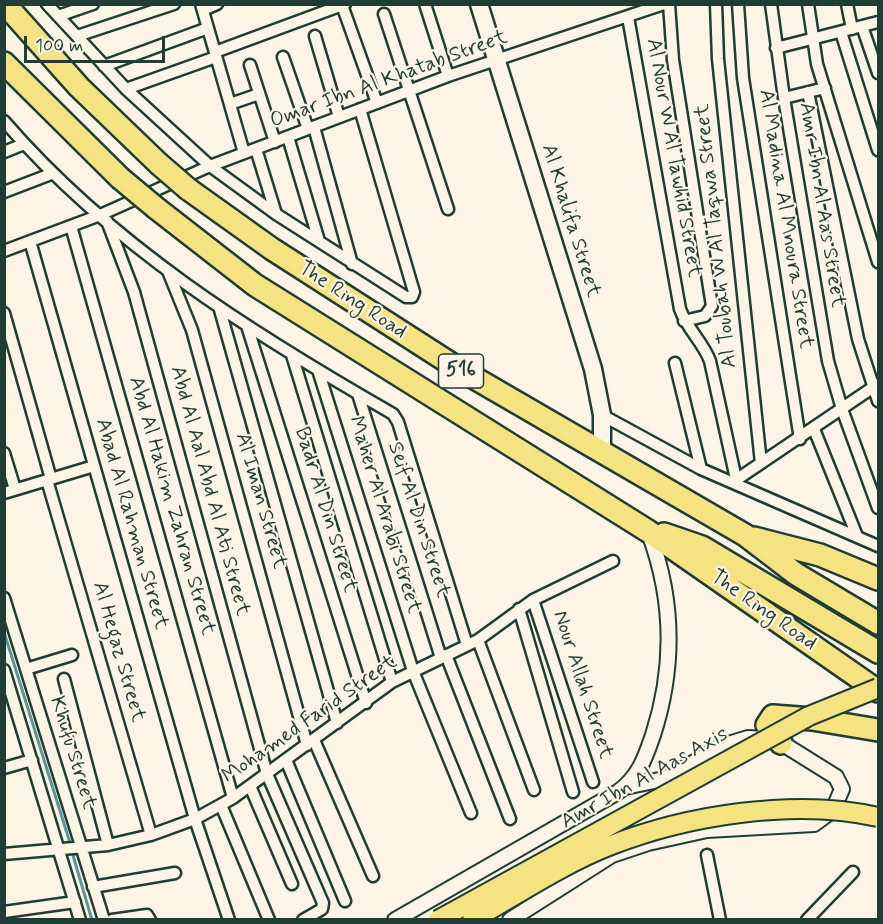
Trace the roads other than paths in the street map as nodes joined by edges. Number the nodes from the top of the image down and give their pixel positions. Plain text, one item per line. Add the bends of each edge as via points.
1 (5, 4) edge
2 (47, 4) edge
3 (93, 4) edge
4 (174, 4) edge
5 (217, 4) edge
6 (425, 4) edge
7 (479, 4) edge
8 (667, 4) edge
9 (716, 4) edge
10 (738, 4) edge
11 (771, 4) edge
12 (808, 4) edge
13 (847, 4) edge
14 (344, 5) edge
15 (202, 7) edge
16 (384, 14) dead end
17 (58, 16) junction
18 (628, 17) junction
19 (879, 22) edge
20 (208, 28) junction
21 (852, 29) junction
22 (76, 36) junction
23 (315, 36) dead end
24 (812, 40) junction
25 (776, 48) junction
26 (216, 54) junction
27 (283, 57) dead end
28 (497, 61) junction
29 (4, 63) edge
30 (250, 65) dead end
31 (104, 66) junction
32 (879, 73) edge
33 (448, 76) junction
34 (825, 88) junction
35 (126, 89) junction
36 (409, 90) junction
37 (808, 92) junction
38 (260, 94) junction
39 (784, 98) junction
40 (377, 103) junction
41 (230, 104) junction
42 (360, 109) junction
43 (339, 117) junction
44 (4, 121) edge
45 (311, 128) junction
46 (288, 137) junction
47 (275, 142) junction
48 (24, 144) junction
49 (256, 149) junction
50 (879, 150) edge
51 (4, 152) edge
52 (244, 153) junction
53 (210, 166) junction
54 (51, 174) junction
55 (4, 192) edge
56 (448, 209) dead end
57 (276, 214) junction
58 (103, 218) junction
59 (71, 226) junction
60 (30, 241) junction
61 (319, 241) junction
62 (4, 251) edge
63 (879, 262) edge
64 (352, 264) junction
65 (168, 271) junction
66 (220, 310) junction
67 (4, 313) edge
68 (684, 321) junction
69 (248, 329) junction
70 (292, 355) junction
71 (675, 363) dead end
72 (318, 370) junction
73 (876, 386) edge
74 (358, 394) junction
75 (879, 401) edge
76 (842, 410) junction
77 (602, 415) junction
78 (814, 429) junction
79 (800, 439) junction
80 (4, 453) edge
81 (602, 453) junction
82 (761, 463) junction
83 (94, 466) junction
84 (701, 469) junction
85 (49, 480) junction
86 (734, 481) junction
87 (10, 491) edge
88 (879, 508) edge
89 (648, 531) junction
90 (746, 536) junction
91 (857, 536) junction
92 (879, 546) edge
93 (613, 561) dead end
94 (879, 579) edge
95 (4, 598) edge
96 (533, 600) junction
97 (519, 609) junction
98 (879, 623) edge
99 (478, 640) junction
100 (467, 645) junction
101 (879, 652) edge
102 (72, 655) dead end
103 (444, 656) junction
104 (26, 669) junction
105 (4, 670) edge
106 (413, 671) junction
107 (64, 679) dead end
108 (392, 682) junction
109 (7, 688) edge
110 (879, 690) edge
111 (366, 703) junction
112 (337, 723) junction
113 (879, 730) edge
114 (311, 742) junction
115 (781, 743) junction
116 (32, 760) junction
117 (286, 760) junction
118 (4, 768) edge
119 (267, 774) junction
120 (593, 782) dead end
121 (250, 786) junction
122 (625, 787) junction
123 (534, 790) dead end
124 (573, 792) dead end
125 (233, 798) junction
126 (221, 805) junction
127 (471, 813) dead end
128 (879, 817) edge
129 (195, 819) junction
130 (510, 819) dead end
131 (151, 835) junction
132 (108, 845) junction
133 (81, 847) junction
134 (59, 849) junction
135 (4, 854) edge
136 (707, 855) dead end
137 (853, 872) dead end
138 (175, 873) dead end
139 (373, 876) dead end
140 (292, 884) dead end
141 (93, 887) junction
142 (345, 901) dead end
143 (75, 902) junction
144 (4, 912) edge
145 (148, 917) edge
146 (80, 920) edge
147 (104, 920) edge
148 (112, 920) edge
149 (229, 920) edge
150 (269, 920) edge
151 (303, 920) edge
152 (395, 920) edge
153 (438, 920) edge
154 (472, 920) edge
155 (510, 920) edge
156 (720, 920) edge
157 (807, 920) edge

1 - 81 highway, The Ring Road / 516, bridge via 79,87 188,189 272,249 449,363
2 - 17 street
3 - 17 street
4 - 22 street
5 - 15 street
6 - 33 street
7 - 28 main road, Al Khalifa Street
8 - 18 street, Omar Ibn Al Khatab Street
8 - 68 street via 712,306 705,316
9 - 82 street, Al Toubah W Al Taqwa Street via 718,59
10 - 79 street, Al Madina Al Mnoura Street via 743,78
11 - 25 street, Amr Ibn Al Aas Street
12 - 24 street
13 - 21 street
14 - 26 street
14 - 40 street
15 - 20 street
16 - 36 street
17 - 22 street
18 - 28 street, Omar Ibn Al Khatab Street
18 - 68 street, Al Nour W Al Tawhid Street
19 - 21 street
20 - 26 street
20 - 31 street
21 - 24 street
21 - 32 street
21 - 50 street
22 - 31 street
23 - 43 street
24 - 25 street
24 - 34 street
25 - 39 street, Amr Ibn Al Aas Street
26 - 35 street
26 - 41 street
27 - 45 street
28 - 33 street, Omar Ibn Al Khatab Street
28 - 77 main road, Al Khalifa Street via 593,369
29 - 89 highway, The Ring Road / 516, bridge via 120,178 255,285
30 - 38 street
31 - 35 street
33 - 36 street, Omar Ibn Al Khatab Street
34 - 37 street
34 - 63 street
35 - 53 street
36 - 40 street, Omar Ibn Al Khatab Street
36 - 56 street
37 - 39 street
37 - 73 street via 858,339
38 - 41 street
38 - 47 street
39 - 76 street, Amr Ibn Al Aas Street via 818,309
40 - 42 street, Omar Ibn Al Khatab Street
41 - 52 street
42 - 43 street, Omar Ibn Al Khatab Street
42 - 64 street via 414,292 409,297
43 - 45 street, Omar Ibn Al Khatab Street
44 - 48 street
45 - 46 street, Omar Ibn Al Khatab Street
45 - 64 street
46 - 47 street, Omar Ibn Al Khatab Street
46 - 61 street
47 - 49 street, Omar Ibn Al Khatab Street
48 - 51 street
48 - 54 street
49 - 52 street, Omar Ibn Al Khatab Street
49 - 57 street
52 - 53 street, Omar Ibn Al Khatab Street
53 - 57 street
53 - 58 street, Omar Ibn Al Khatab Street via 131,201
54 - 55 street
54 - 58 street
57 - 61 street
58 - 59 street, Omar Ibn Al Khatab Street
58 - 65 street
58 - 119 street, Abd Al Aal Abd Al Ati Street via 134,292
59 - 60 street, Omar Ibn Al Khatab Street
59 - 125 street, Abd Al Hakim Zahran Street
60 - 62 street, Omar Ibn Al Khatab Street
60 - 83 street, Abad Al Rahman Street
61 - 64 street
65 - 66 street
65 - 114 street, Al Iman Street via 192,330
66 - 69 street
66 - 112 street
67 - 85 street, Al Hegaz Street
68 - 86 street, Al Nour W Al Tawhid Street via 711,361
69 - 70 street
69 - 111 street, Badr Al Din Street
70 - 72 street
70 - 108 street
71 - 84 street
72 - 74 street
72 - 106 street, Maher Al Arabi Street
73 - 75 street
73 - 76 street
74 - 100 street via 393,414 399,424
74 - 103 street, Seif Al Din Street
76 - 78 street
76 - 88 street, Amr Ibn Al Aas Street
77 - 81 main road, Al Khalifa Street
77 - 84 street
78 - 79 street
78 - 91 street
79 - 82 street
80 - 87 street
81 - 90 highway, The Ring Road / 516
82 - 86 street
83 - 85 street
83 - 129 street, Abad Al Rahman Street
84 - 86 street
85 - 87 street
85 - 131 street, Al Hegaz Street
86 - 91 street
89 - 101 highway, The Ring Road / 516 via 702,547
89 - 110 highway, The Ring Road / 516
89 - 122 street via 665,589 668,669 644,760
90 - 94 highway, The Ring Road / 516 via 820,555
90 - 98 highway, The Ring Road / 516 via 796,574
91 - 92 street
93 - 96 street, Mohamed Farid Street
95 - 104 street, Khufu Street
96 - 97 street, Mohamed Farid Street
96 - 120 street, Nour Allah Street
97 - 99 street, Mohamed Farid Street
97 - 124 street
99 - 100 street, Mohamed Farid Street
99 - 123 street
100 - 103 street, Mohamed Farid Street
102 - 104 street
103 - 106 street, Mohamed Farid Street
103 - 130 street, Seif Al Din Street
104 - 133 street, Khufu Street
105 - 109 street
106 - 108 street, Mohamed Farid Street
106 - 127 street, Maher Al Arabi Street
107 - 132 street
108 - 111 street, Mohamed Farid Street
109 - 116 street
110 - 153 main road, Amr Ibn Al Aas Axis, bridge via 809,716
111 - 112 street, Mohamed Farid Street
112 - 114 street, Mohamed Farid Street
113 - 115 highway via 773,716 767,725
114 - 117 street, Mohamed Farid Street
114 - 139 street, Al Iman Street
115 - 122 street via 740,740 664,779
115 - 155 street via 841,782 842,793 821,821 806,826 707,830 648,843 612,855
116 - 118 street
116 - 134 street
117 - 119 street, Mohamed Farid Street
117 - 142 street
119 - 121 street, Mohamed Farid Street
119 - 151 street, Abd Al Aal Abd Al Ati Street via 323,903 320,911
121 - 125 street, Mohamed Farid Street
121 - 140 street
122 - 152 street
125 - 126 street, Mohamed Farid Street
126 - 129 street, Mohamed Farid Street
126 - 150 street
128 - 154 main road, Amr Ibn Al Aas Axis, bridge via 828,810 773,811 670,826 582,859
129 - 131 street, Mohamed Farid Street
129 - 149 street, Abad Al Rahman Street
131 - 132 street, Mohamed Farid Street
132 - 133 street, Mohamed Farid Street
133 - 134 street, Mohamed Farid Street
133 - 141 street, Khufu Street
134 - 135 street, Mohamed Farid Street
134 - 143 street
136 - 156 street
137 - 157 street
138 - 141 street
141 - 147 street, Khufu Street
143 - 144 street
143 - 146 street
145 - 148 street

